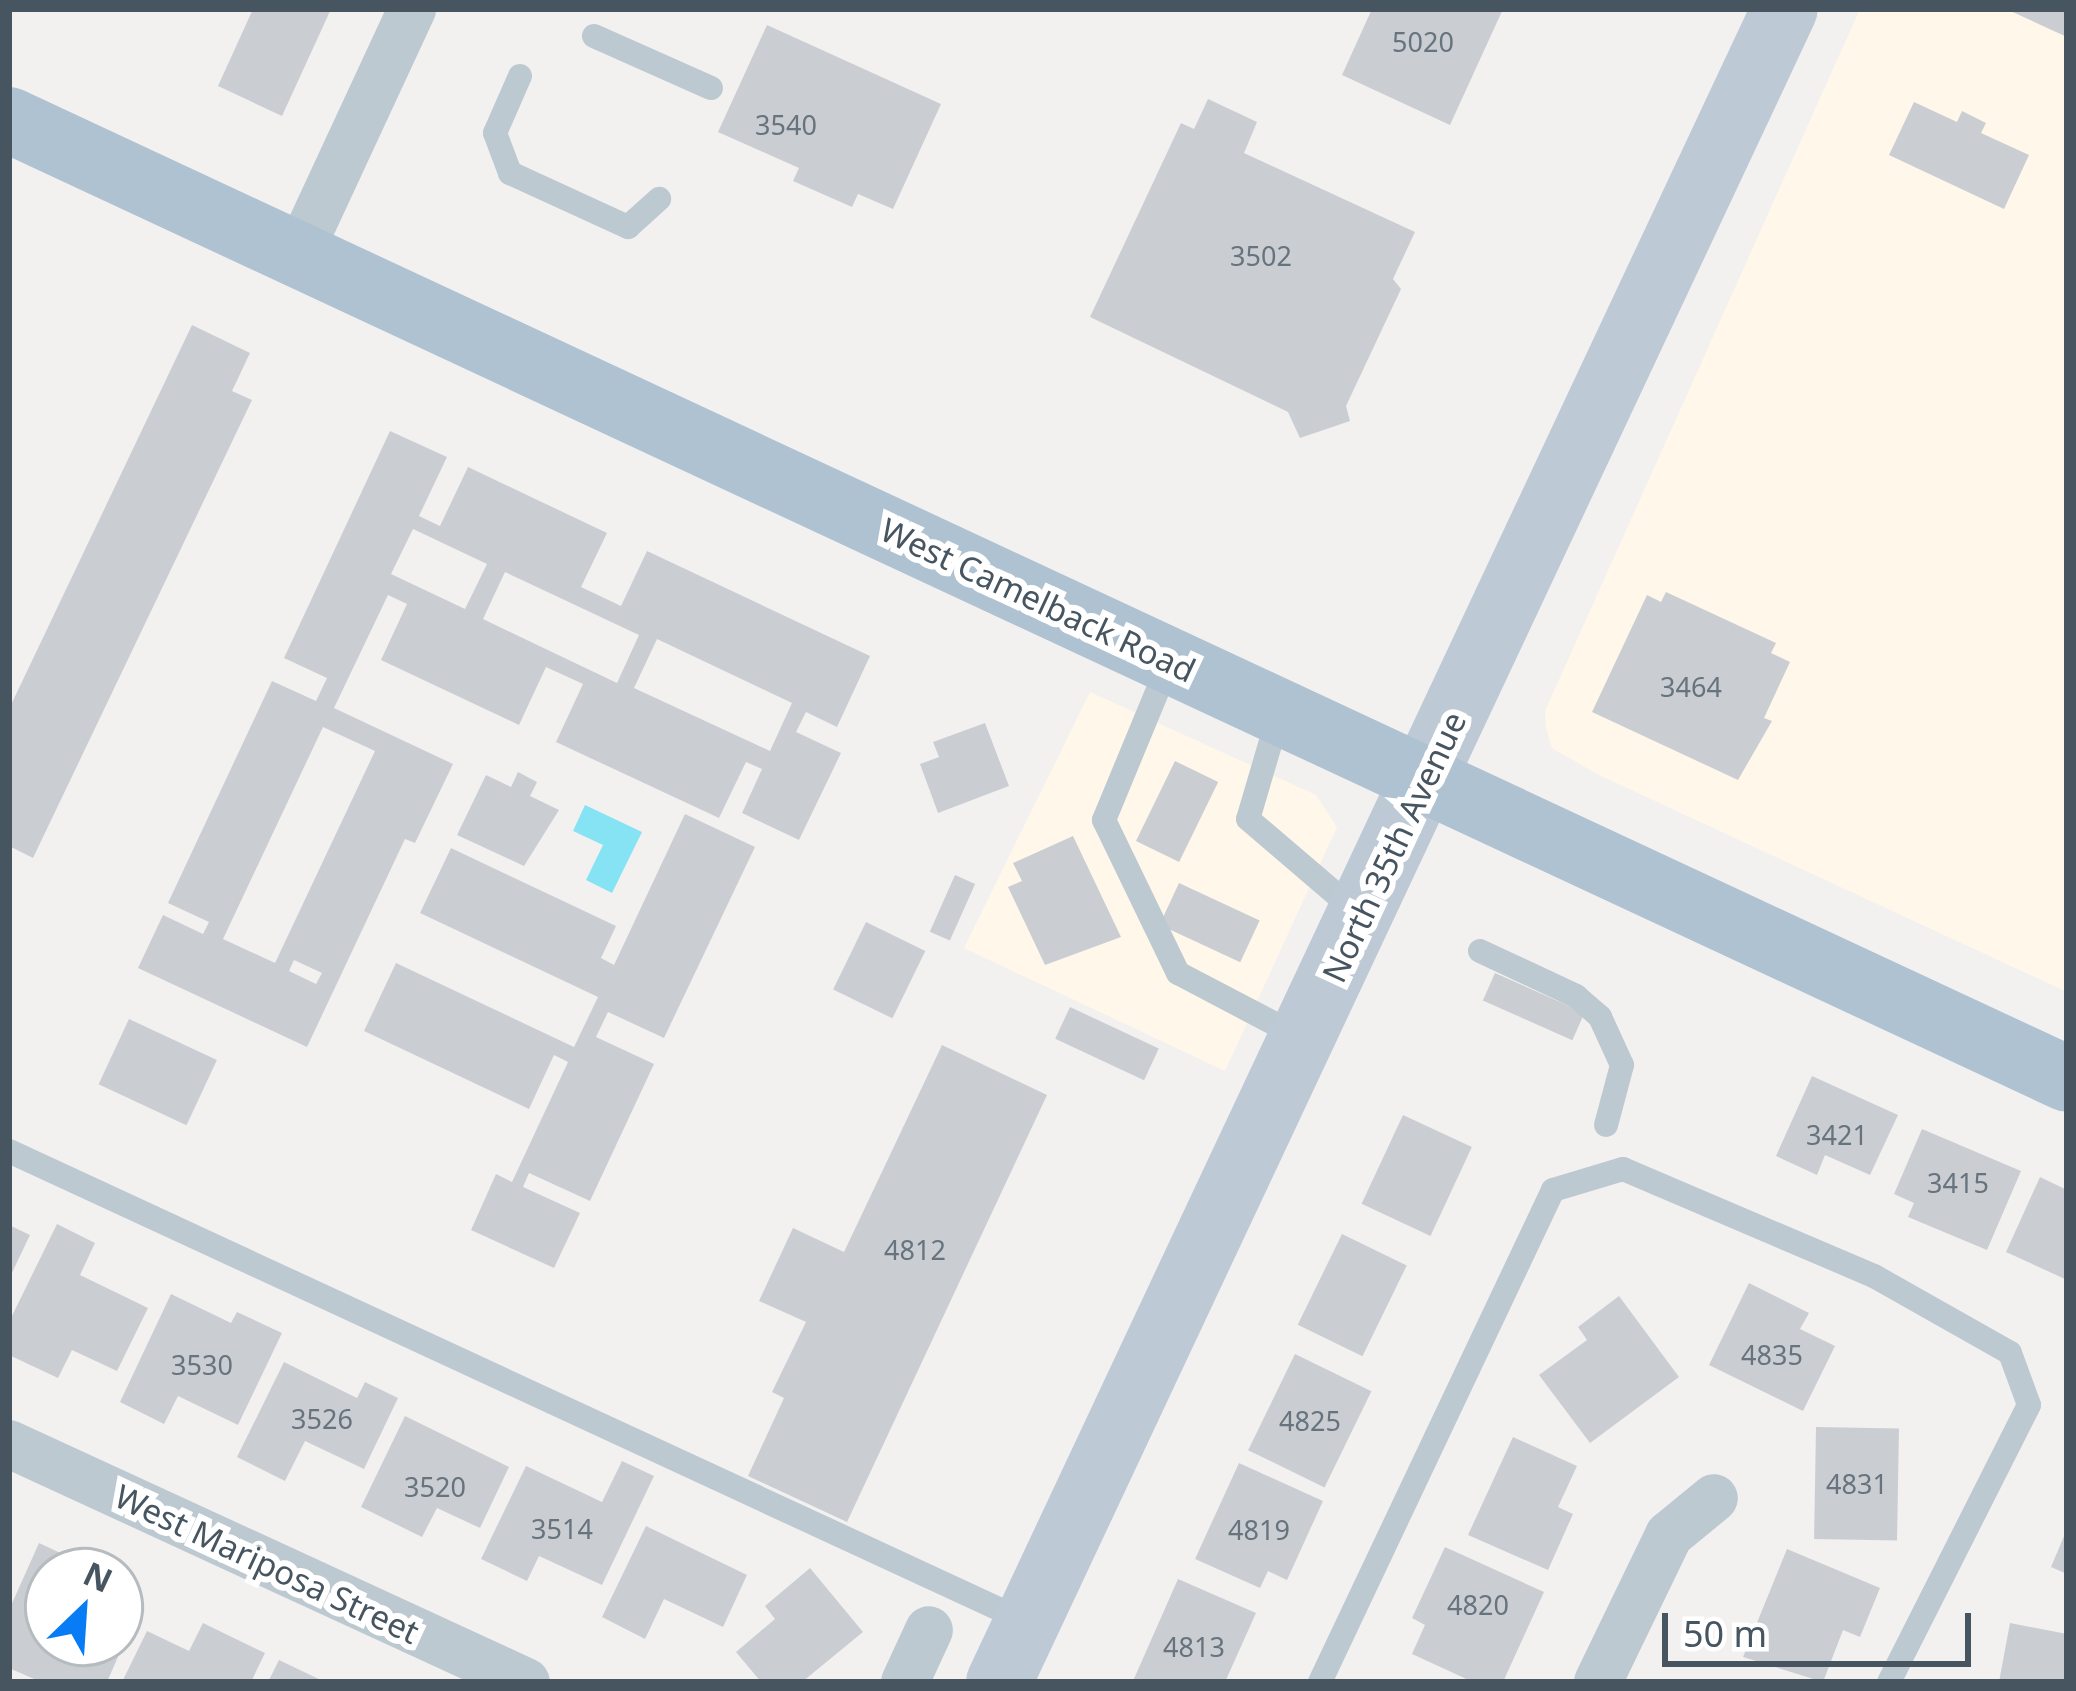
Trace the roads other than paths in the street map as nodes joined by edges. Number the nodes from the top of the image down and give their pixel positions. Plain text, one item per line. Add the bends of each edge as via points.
1 (412, 9) edge
2 (1785, 9) edge
3 (594, 36) dead end
4 (520, 76) dead end
5 (711, 88) dead end
6 (9, 120) edge
7 (659, 199) dead end
8 (298, 255) junction
9 (1170, 661) junction
10 (1279, 712) junction
11 (1426, 780) junction
12 (1362, 916) junction
13 (1480, 951) dead end
14 (1304, 1039) junction
15 (2067, 1079) edge
16 (1606, 1125) dead end
17 (9, 1151) edge
18 (9, 1444) edge
19 (1714, 1498) dead end
20 (1028, 1622) junction
21 (929, 1630) dead end
22 (1606, 1679) edge
23 (526, 1682) edge
24 (905, 1682) edge
25 (999, 1682) edge
26 (1320, 1682) edge
27 (1889, 1682) edge

1 - 8 street
2 - 11 main road, North 35th Avenue
3 - 5 lane
4 - 7 lane via 495,133 509,173 628,227
6 - 8 main road, West Camelback Road
8 - 9 main road, West Camelback Road
9 - 10 main road, West Camelback Road
9 - 14 lane via 1104,820 1178,973
10 - 11 main road, West Camelback Road
10 - 12 lane via 1248,819
11 - 12 main road, North 35th Avenue
11 - 15 main road, West Camelback Road
12 - 14 main road, North 35th Avenue
13 - 16 lane via 1576,996 1600,1017 1622,1065
14 - 20 main road, North 35th Avenue
17 - 20 lane
18 - 23 street, West Mariposa Street
19 - 22 street via 1669,1535
20 - 25 main road, North 35th Avenue
21 - 24 street
26 - 27 lane via 1553,1190 1623,1169 1874,1276 2010,1354 2029,1405

